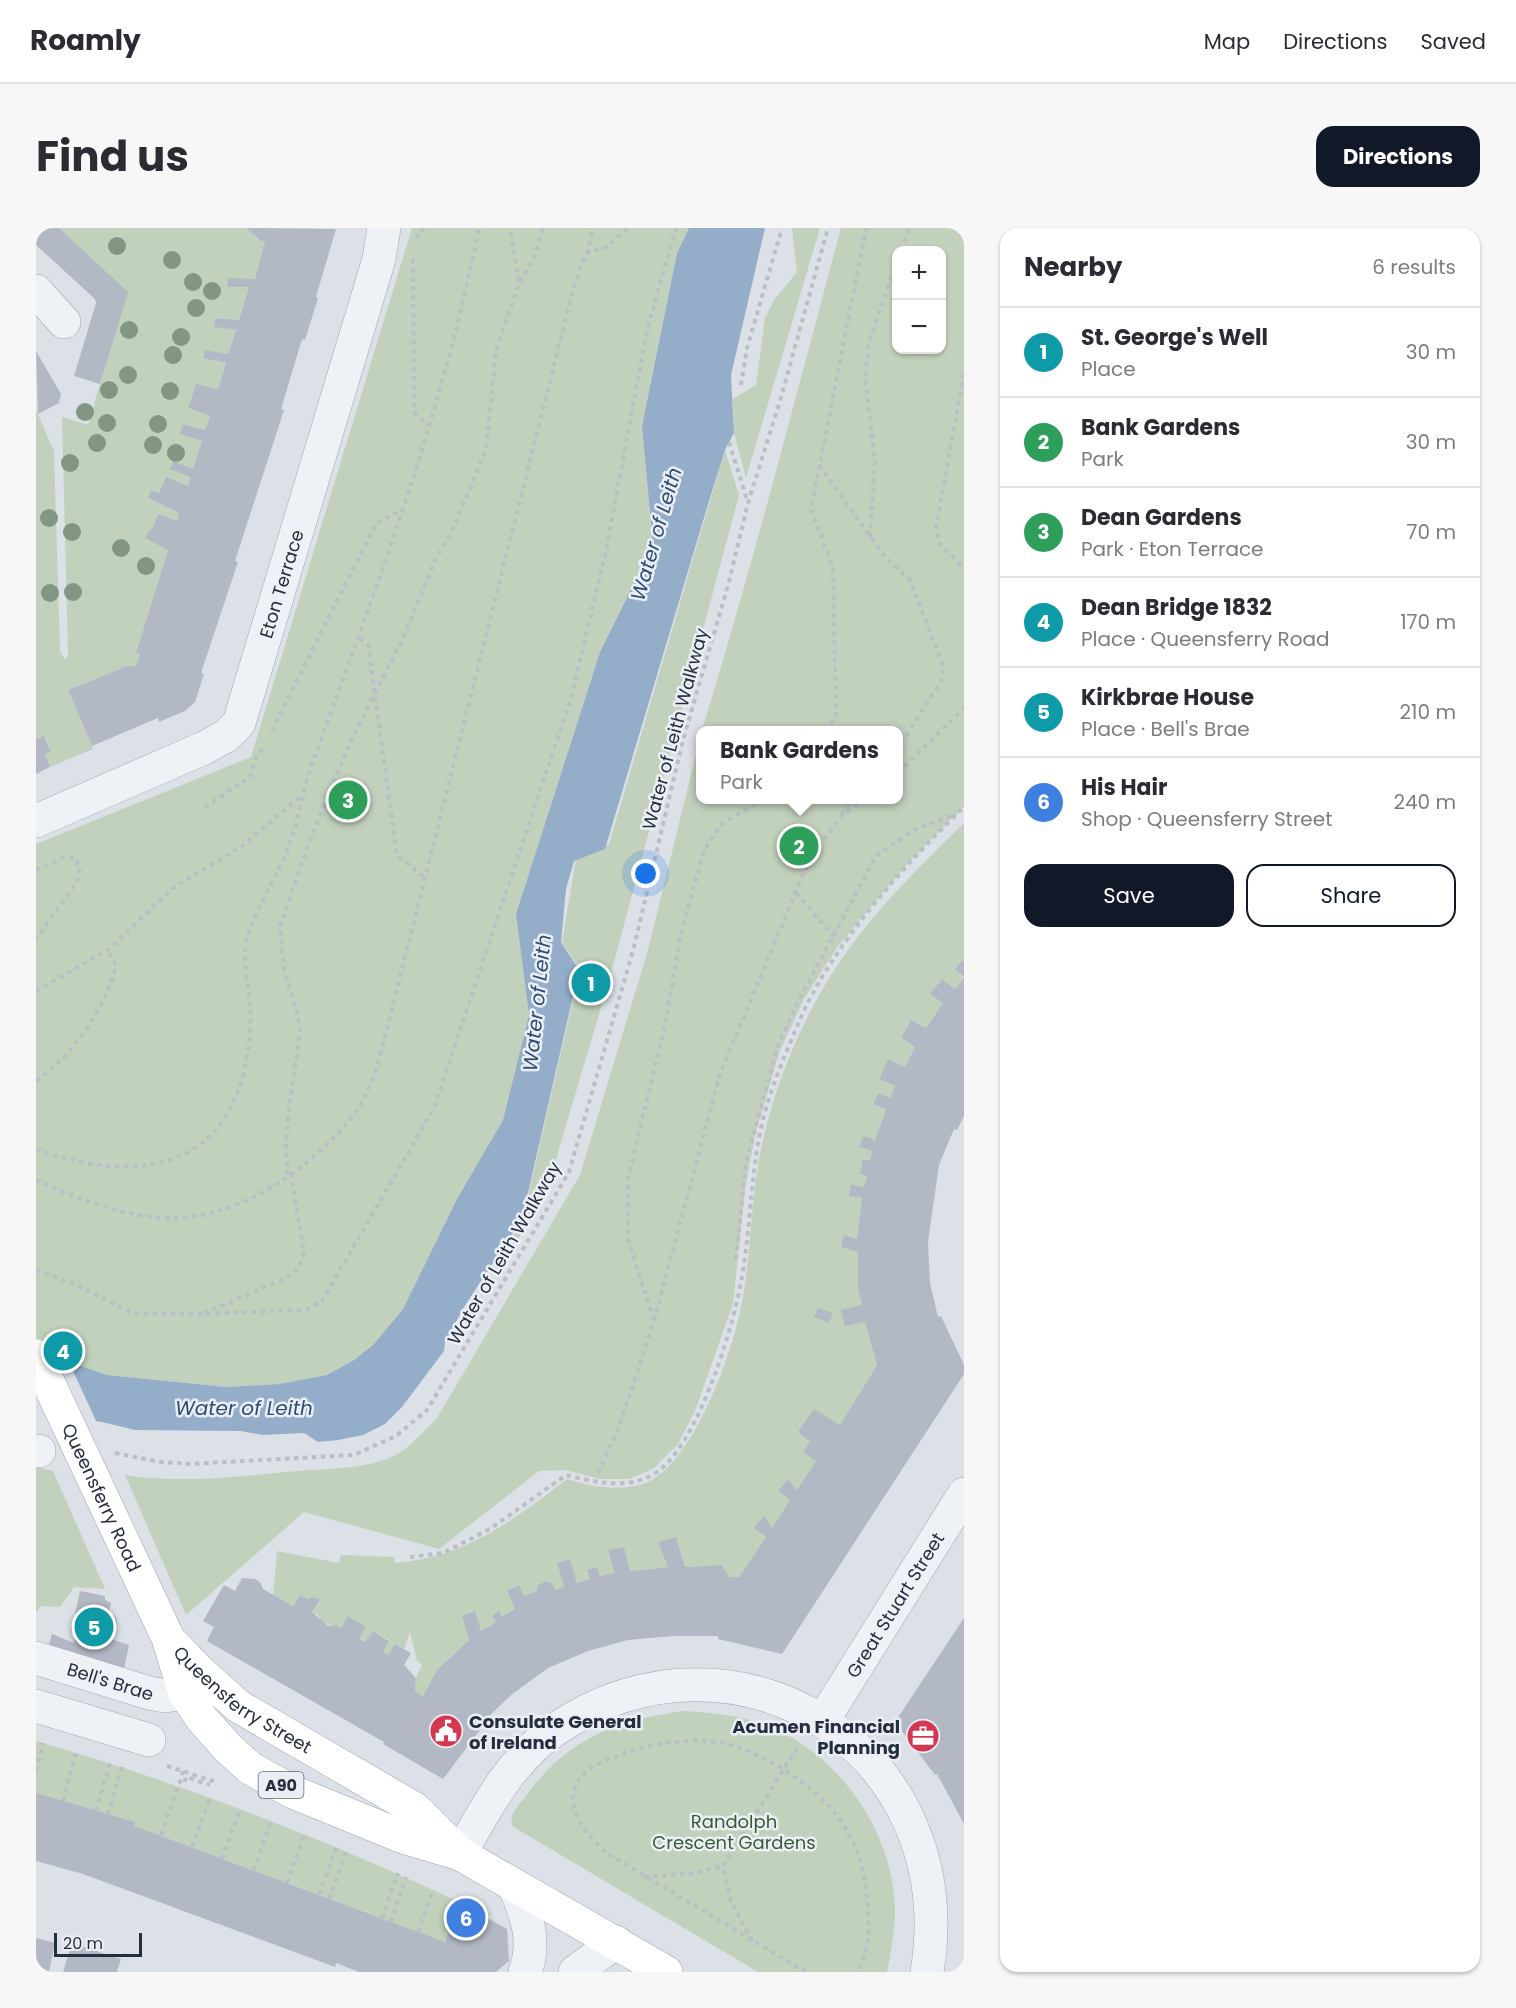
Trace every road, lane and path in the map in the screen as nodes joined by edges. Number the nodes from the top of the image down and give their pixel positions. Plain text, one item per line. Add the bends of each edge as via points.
1 (424, 228) edge
2 (480, 228) edge
3 (510, 228) edge
4 (543, 228) edge
5 (592, 228) edge
6 (627, 228) edge
7 (676, 228) edge
8 (782, 228) edge
9 (828, 228) edge
10 (866, 228) edge
11 (909, 228) edge
12 (396, 234) edge
13 (902, 246) edge
14 (413, 252) dead end
15 (586, 254) junction
16 (892, 277) edge
17 (519, 283) junction
18 (36, 291) edge
19 (64, 322) dead end
20 (964, 374) edge
21 (741, 385) dead end
22 (428, 426) junction
23 (729, 442) dead end
24 (819, 464) junction
25 (748, 503) junction
26 (401, 510) junction
27 (870, 538) junction
28 (964, 568) edge
29 (360, 638) junction
30 (374, 691) junction
31 (964, 708) edge
32 (828, 726) edge
33 (270, 735) dead end
34 (903, 740) edge
35 (264, 745) dead end
36 (903, 768) edge
37 (302, 794) junction
38 (756, 804) edge
39 (848, 804) edge
40 (858, 804) edge
41 (205, 807) dead end
42 (964, 807) edge
43 (956, 814) junction
44 (841, 816) junction
45 (36, 820) edge
46 (36, 870) edge
47 (423, 876) junction
48 (796, 893) junction
49 (834, 937) junction
50 (36, 939) edge
51 (108, 950) junction
52 (36, 990) edge
53 (36, 1081) edge
54 (36, 1149) edge
55 (289, 1175) junction
56 (36, 1180) edge
57 (735, 1259) dead end
58 (36, 1270) edge
59 (200, 1314) junction
60 (654, 1321) junction
61 (36, 1356) edge
62 (105, 1453) dead end
63 (598, 1473) dead end
64 (964, 1494) edge
65 (410, 1557) dead end
66 (168, 1638) junction
67 (36, 1658) edge
68 (185, 1693) junction
69 (36, 1706) edge
70 (825, 1717) junction
71 (149, 1740) dead end
72 (43, 1743) dead end
73 (800, 1743) dead end
74 (76, 1753) dead end
75 (110, 1762) dead end
76 (122, 1767) dead end
77 (783, 1769) junction
78 (36, 1771) edge
79 (183, 1771) dead end
80 (210, 1785) dead end
81 (178, 1786) dead end
82 (210, 1798) dead end
83 (63, 1801) dead end
84 (240, 1809) dead end
85 (96, 1811) dead end
86 (108, 1814) dead end
87 (271, 1821) dead end
88 (305, 1833) dead end
89 (161, 1835) dead end
90 (337, 1846) dead end
91 (192, 1847) dead end
92 (347, 1850) dead end
93 (460, 1854) junction
94 (222, 1859) dead end
95 (723, 1866) junction
96 (254, 1870) dead end
97 (398, 1873) dead end
98 (406, 1877) dead end
99 (644, 1877) junction
100 (287, 1882) dead end
101 (514, 1884) junction
102 (434, 1890) dead end
103 (319, 1894) dead end
104 (329, 1899) dead end
105 (382, 1918) dead end
106 (391, 1922) dead end
107 (418, 1932) dead end
108 (616, 1942) junction
109 (753, 1942) junction
110 (525, 1972) edge
111 (575, 1972) edge
112 (666, 1972) edge
113 (806, 1972) edge
114 (856, 1972) edge
115 (927, 1972) edge

1 - 12 path via 413,241
2 - 22 path via 453,345
3 - 17 path
4 - 17 path via 534,258
5 - 15 path
6 - 15 path via 609,246
7 - 59 path via 646,330 606,552 571,698 434,1108 322,1301 306,1310
8 - 21 path via 747,348
9 - 25 path, Water of Leith Walkway
10 - 24 path
11 - 13 path
12 - 45 street, Eton Terrace via 376,270 238,723 226,736 204,748
14 - 22 path via 414,412
15 - 47 path via 566,315
16 - 27 path via 869,342 865,378 875,461
17 - 30 path via 496,350 486,450 405,634
18 - 19 street
20 - 28 path via 936,527 940,544
22 - 26 path
23 - 25 path
24 - 27 path
24 - 32 path via 811,510 833,567 837,717
25 - 62 path, Water of Leith Walkway via 683,740 634,947 569,1172 426,1410 396,1436 354,1455 191,1464
26 - 29 path
26 - 33 path via 376,523
27 - 34 path via 915,589 944,668 941,681
29 - 30 path via 368,645
29 - 37 path
30 - 47 path via 397,855
30 - 55 path via 310,840 280,926 284,970 300,1032 286,1146
31 - 36 path
35 - 41 path via 250,777
37 - 51 path via 242,846 173,888
37 - 54 path via 289,847 248,936 245,958 251,1037 223,1122 190,1153 156,1165 104,1164
38 - 60 path via 723,823 705,848 682,928 665,1025 628,1178 628,1239
39 - 44 path
40 - 44 path
42 - 43 path
43 - 49 path via 914,830 876,856
43 - 65 path via 879,900 831,963 800,1019 759,1136 741,1285 733,1317 699,1414 678,1452 654,1474 631,1482 611,1484 566,1475 490,1529 443,1553
44 - 48 path via 810,858
46 - 50 path via 74,857 80,867 77,882
47 - 55 path via 376,1072 359,1107 339,1132
48 - 49 path
48 - 60 path via 720,1074
49 - 57 path via 777,1045 746,1162
51 - 52 path
51 - 53 path via 116,965 105,997 72,1047
55 - 56 path via 230,1207 167,1218 84,1199
55 - 59 path via 304,1253 298,1269 284,1279
58 - 59 path via 77,1285 132,1313
60 - 63 path via 619,1427
61 - 66 main road, Queensferry Road / A90, bridge
64 - 70 street, Great Stuart Street
66 - 68 main road, Queensferry Street / A90
66 - 93 main road, Queensferry Street / A90 via 238,1706 415,1809
67 - 68 street, Bell's Brae via 149,1693
68 - 93 main road, Queensferry Street / A90 via 228,1748 267,1778 404,1837
69 - 71 street
70 - 93 street via 770,1693 714,1686 650,1689 601,1704 554,1730 532,1749 492,1798
70 - 115 street via 865,1745 890,1773 909,1801 922,1833 934,1886 934,1931
72 - 78 path
73 - 77 path
74 - 83 path
75 - 85 path
76 - 86 path
77 - 95 path
77 - 99 path via 750,1751 723,1743 687,1741 654,1745 592,1768 578,1781 573,1799 576,1816 605,1852
77 - 114 path via 831,1806 859,1856 868,1944
79 - 80 path via 180,1782 184,1784 186,1778
81 - 89 path
82 - 91 path
84 - 94 path
87 - 96 path
88 - 100 path
90 - 103 path
92 - 104 path
93 - 101 main road, Queensferry Street / A90
95 - 99 path
95 - 109 path via 731,1901
97 - 105 path
98 - 106 path
99 - 109 path
101 - 108 main road, Queensferry Street / A90
101 - 110 street via 528,1917 531,1936 531,1956
102 - 107 path
108 - 111 street
108 - 112 main road, Queensferry Street / A90
109 - 113 path

